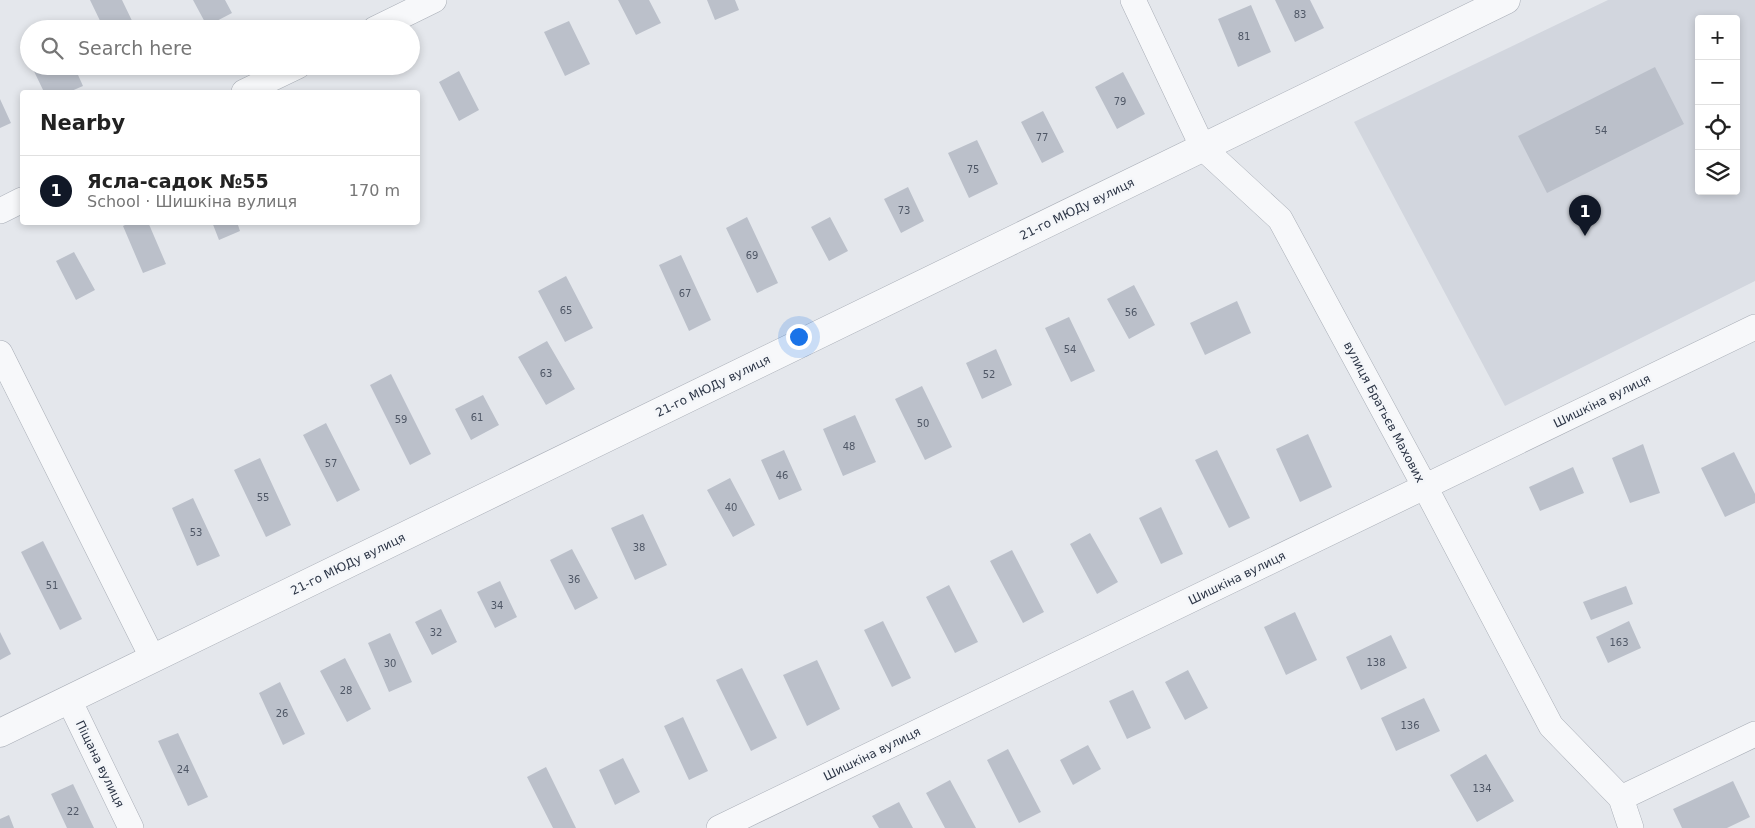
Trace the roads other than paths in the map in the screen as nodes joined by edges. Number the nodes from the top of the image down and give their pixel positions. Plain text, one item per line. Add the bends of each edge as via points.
1 (434, 0) edge
2 (1133, 0) edge
3 (1506, 0) edge
4 (393, 20) edge
5 (279, 75) edge
6 (248, 90) edge
7 (1203, 148) junction
8 (20, 201) edge
9 (0, 211) edge
10 (1755, 327) edge
11 (0, 353) edge
12 (1425, 487) junction
13 (153, 659) junction
14 (69, 700) junction
15 (0, 733) edge
16 (1755, 734) edge
17 (1620, 798) junction
18 (131, 828) edge
19 (719, 828) edge
20 (1631, 828) edge

1 - 4 street
2 - 7 street, вулиця Братьєв Махових
3 - 7 street, 21-го МЮДу вулиця
5 - 6 street
7 - 12 street, вулиця Братьєв Махових via 1280,219
7 - 13 street, 21-го МЮДу вулиця
8 - 9 street
10 - 12 street, Шишкіна вулиця
11 - 13 street
12 - 17 street, вулиця Братьєв Махових via 1551,726
12 - 19 street, Шишкіна вулиця
13 - 14 street, 21-го МЮДу вулиця
14 - 15 street, 21-го МЮДу вулиця
14 - 18 street, Піщана вулиця
16 - 17 street
17 - 20 street, вулиця Братьєв Махових

